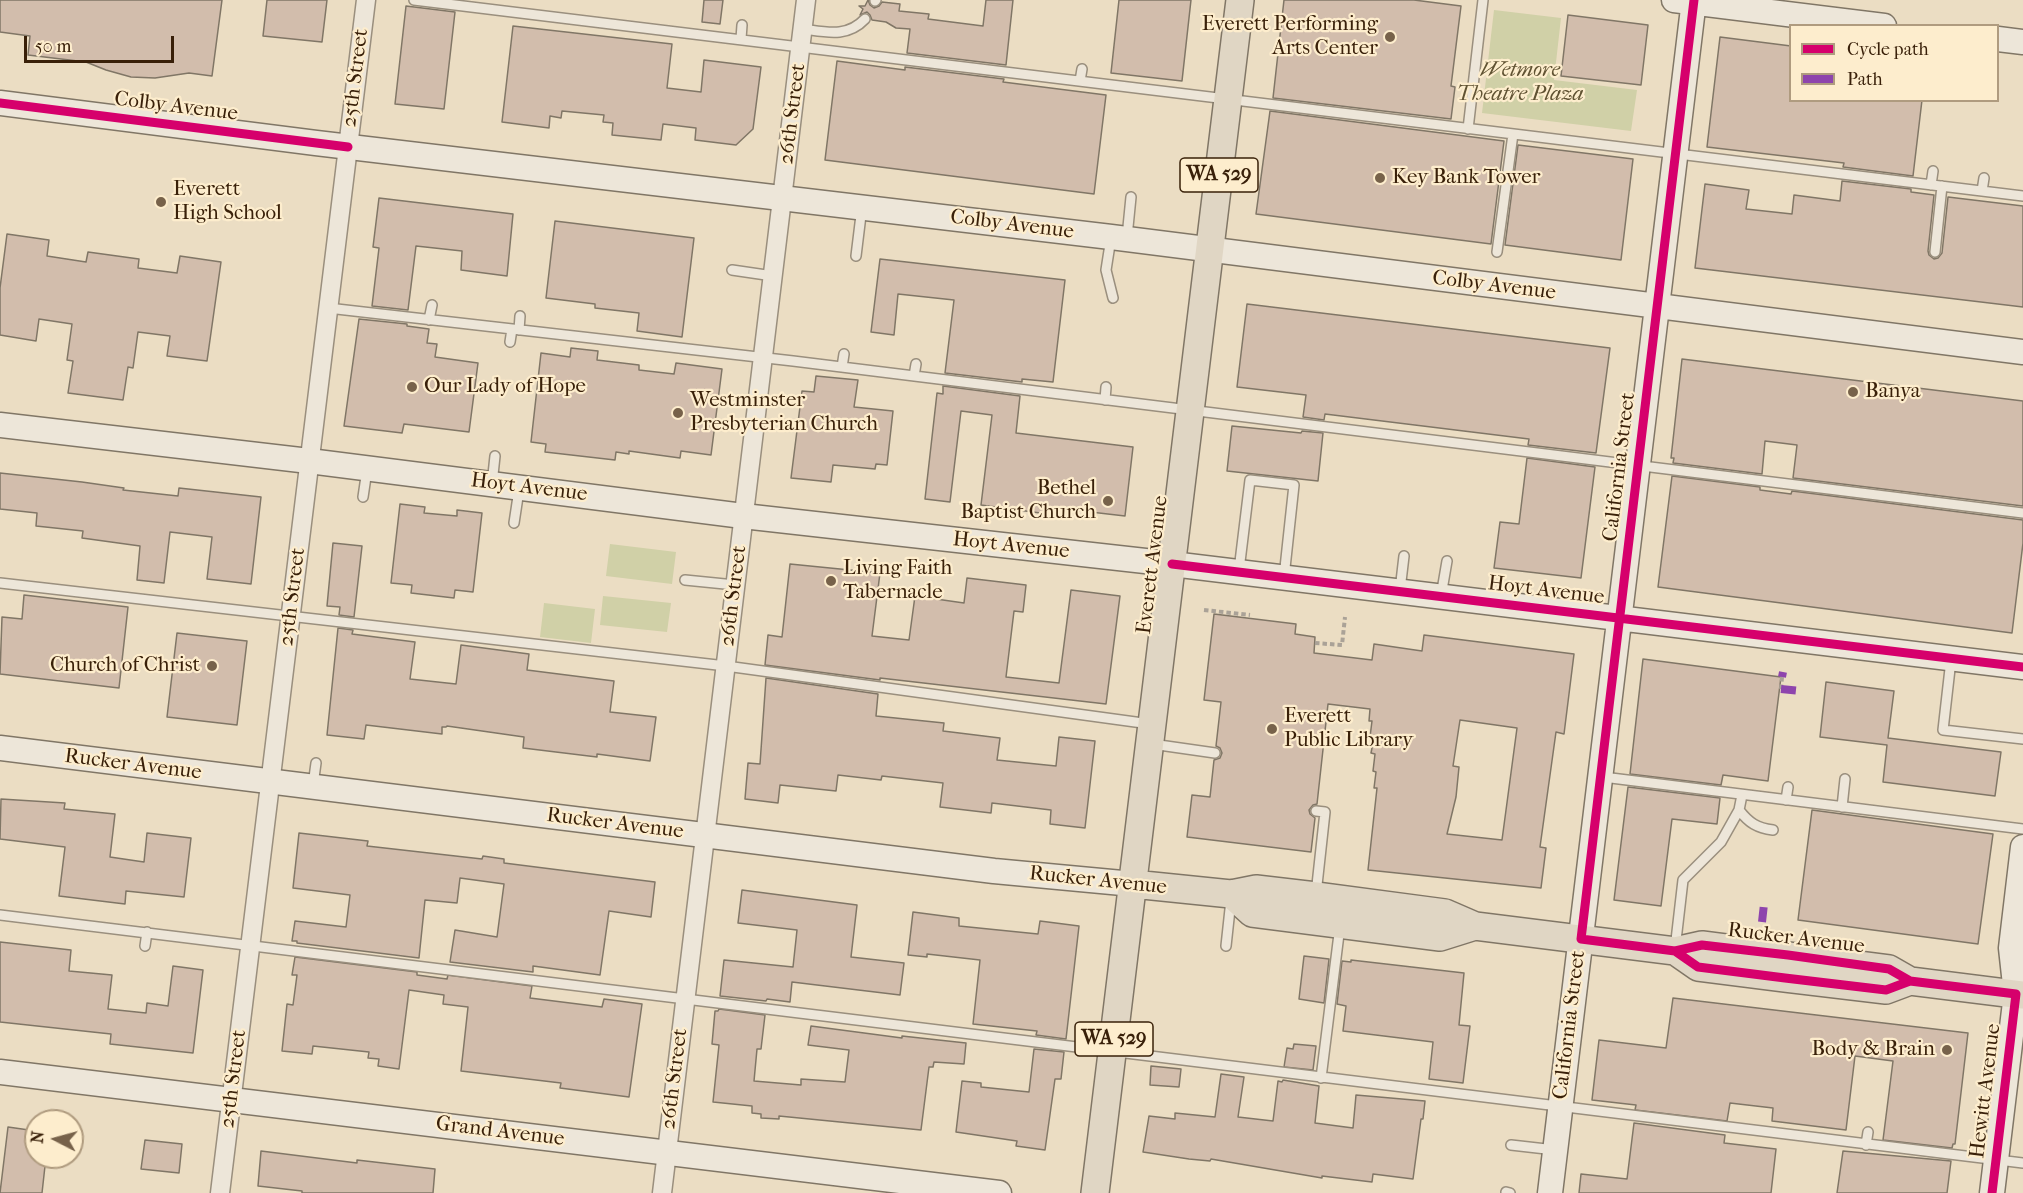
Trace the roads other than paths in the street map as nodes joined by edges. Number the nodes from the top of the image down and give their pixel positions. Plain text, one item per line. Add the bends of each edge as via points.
1 (366, 0) edge
2 (414, 0) edge
3 (806, 0) edge
4 (1240, 0) edge
5 (1483, 0) edge
6 (1687, 1) edge
7 (865, 19) dead end
8 (1868, 24) edge
9 (742, 25) dead end
10 (802, 38) junction
11 (741, 39) junction
12 (1999, 39) edge
13 (2023, 42) edge
14 (1082, 69) dead end
15 (1080, 81) junction
16 (1228, 100) junction
17 (0, 103) edge
18 (1468, 129) junction
19 (1513, 134) junction
20 (348, 147) junction
21 (1676, 153) junction
22 (1933, 171) dead end
23 (1984, 178) dead end
24 (1931, 185) junction
25 (1942, 186) junction
26 (1982, 191) junction
27 (2023, 196) edge
28 (783, 197) junction
29 (1131, 197) dead end
30 (862, 207) junction
31 (1119, 238) junction
32 (1210, 250) junction
33 (1497, 252) dead end
34 (1935, 252) dead end
35 (856, 255) dead end
36 (732, 270) dead end
37 (773, 276) junction
38 (1113, 298) dead end
39 (432, 305) dead end
40 (1657, 307) junction
41 (328, 308) junction
42 (520, 316) dead end
43 (429, 320) junction
44 (516, 329) junction
45 (510, 342) dead end
46 (2023, 352) edge
47 (844, 354) dead end
48 (763, 357) junction
49 (916, 364) dead end
50 (842, 367) junction
51 (914, 376) junction
52 (1106, 387) dead end
53 (1105, 400) junction
54 (1190, 410) junction
55 (0, 425) edge
56 (1359, 431) junction
57 (1357, 443) dead end
58 (495, 456) dead end
59 (309, 460) junction
60 (1638, 466) junction
61 (367, 468) junction
62 (492, 484) junction
63 (519, 487) junction
64 (363, 497) dead end
65 (2023, 513) edge
66 (743, 516) junction
67 (514, 522) dead end
68 (1404, 556) dead end
69 (1447, 561) dead end
70 (1172, 564) junction
71 (1239, 572) junction
72 (1284, 577) junction
73 (685, 580) dead end
74 (0, 583) edge
75 (735, 585) junction
76 (1400, 591) junction
77 (1442, 596) junction
78 (156, 602) junction
79 (155, 612) dead end
80 (290, 617) junction
81 (1620, 618) junction
82 (332, 622) junction
83 (331, 633) dead end
84 (1952, 658) junction
85 (726, 666) junction
86 (2023, 667) edge
87 (1151, 734) junction
88 (2023, 739) edge
89 (0, 748) edge
90 (1215, 753) dead end
91 (1600, 777) junction
92 (1845, 779) dead end
93 (270, 782) junction
94 (1788, 787) dead end
95 (1742, 795) junction
96 (1786, 800) junction
97 (1842, 807) junction
98 (1739, 810) junction
99 (1316, 811) dead end
100 (2023, 829) edge
101 (1773, 830) dead end
102 (705, 834) junction
103 (2023, 847) edge
104 (1133, 884) junction
105 (1231, 894) junction
106 (1316, 896) junction
107 (0, 915) edge
108 (1340, 924) junction
109 (1475, 926) junction
110 (147, 932) junction
111 (1581, 939) junction
112 (250, 944) junction
113 (145, 946) dead end
114 (1226, 946) dead end
115 (1675, 951) junction
116 (2021, 990) edge
117 (685, 998) junction
118 (1112, 1052) junction
119 (0, 1072) edge
120 (1321, 1078) junction
121 (231, 1100) junction
122 (1560, 1109) junction
123 (1868, 1132) dead end
124 (1511, 1145) dead end
125 (1866, 1145) junction
126 (1555, 1150) junction
127 (667, 1152) junction
128 (1996, 1160) junction
129 (2023, 1163) edge
130 (1506, 1192) edge
131 (220, 1193) edge
132 (662, 1193) edge
133 (999, 1193) edge
134 (1095, 1193) edge
135 (1510, 1193) edge
136 (1550, 1193) edge
137 (1992, 1193) edge

1 - 20 street, 25th Street
2 - 11 lane via 490,13
3 - 10 street, 26th Street
4 - 16 main road, Everett Avenue / WA 529
5 - 18 lane
6 - 8 street
6 - 21 street, California Street
7 - 10 lane via 843,33
9 - 11 lane
10 - 11 lane
10 - 15 lane
10 - 28 street, 26th Street
12 - 13 street
14 - 15 lane
15 - 16 lane via 1144,94
16 - 18 lane
16 - 32 main road, Everett Avenue / WA 529
17 - 20 street, Colby Avenue
18 - 19 lane
19 - 21 lane
19 - 33 lane
20 - 28 street, Colby Avenue
20 - 41 street, 25th Street
21 - 24 lane
21 - 40 street, California Street
22 - 24 lane
23 - 26 lane
24 - 25 lane
25 - 26 lane
25 - 34 lane
26 - 27 lane
28 - 30 street, Colby Avenue
28 - 37 street, 26th Street
29 - 31 lane
30 - 31 street, Colby Avenue
30 - 35 lane
31 - 32 street, Colby Avenue
31 - 38 lane via 1106,270
32 - 40 street, Colby Avenue
32 - 54 main road, Everett Avenue / WA 529
36 - 37 lane
37 - 48 street, 26th Street
39 - 43 lane
40 - 46 street, Colby Avenue
40 - 60 street, California Street
41 - 43 lane
41 - 59 street, 25th Street
42 - 44 lane
43 - 44 lane
44 - 45 lane
44 - 48 lane
47 - 50 lane
48 - 50 lane
48 - 66 street, 26th Street
49 - 51 lane
50 - 51 lane
51 - 53 lane
52 - 53 lane
53 - 54 lane
54 - 56 lane
54 - 70 main road, Everett Avenue / WA 529
55 - 59 street, Hoyt Avenue
56 - 57 lane
56 - 60 lane via 1460,449
58 - 62 lane
59 - 61 street, Hoyt Avenue
59 - 80 street, 25th Street
60 - 65 lane
60 - 81 street, California Street
61 - 62 street, Hoyt Avenue
61 - 64 lane
62 - 63 street, Hoyt Avenue
63 - 66 street, Hoyt Avenue
63 - 67 lane
66 - 70 street, Hoyt Avenue
66 - 75 street, 26th Street
68 - 76 lane
69 - 77 lane
70 - 71 street, Hoyt Avenue
70 - 87 main road, Everett Avenue / WA 529
71 - 72 street, Hoyt Avenue
71 - 72 lane via 1250,480 1294,485
72 - 76 street, Hoyt Avenue
73 - 75 lane
74 - 78 lane
75 - 85 street, 26th Street
76 - 77 street, Hoyt Avenue
77 - 81 street, Hoyt Avenue
78 - 79 lane
78 - 80 lane
80 - 82 lane
80 - 93 street, 25th Street
81 - 84 street, Hoyt Avenue
81 - 91 street, California Street
82 - 83 lane
82 - 85 lane
84 - 86 street, Hoyt Avenue
84 - 88 lane via 1943,730
85 - 87 lane
85 - 102 street, 26th Street
87 - 90 lane
87 - 104 main road, Everett Avenue / WA 529
89 - 93 street, Rucker Avenue
91 - 95 lane
91 - 111 street, California Street
92 - 97 lane
93 - 102 street, Rucker Avenue via 315,775
93 - 112 street, 25th Street
94 - 96 lane
95 - 96 lane
95 - 98 lane
96 - 97 lane
97 - 100 lane
98 - 101 lane via 1748,821
98 - 115 lane via 1721,842 1683,880
99 - 106 lane via 1325,812
102 - 104 street, Rucker Avenue via 994,871
102 - 117 street, 26th Street
103 - 116 street, Hewitt Avenue via 2011,948
104 - 105 main road, Rucker Avenue
104 - 118 main road, Everett Avenue / WA 529
105 - 106 main road, Rucker Avenue via 1256,889
105 - 108 main road, Rucker Avenue via 1252,913
105 - 114 lane
106 - 109 main road, Rucker Avenue via 1445,913
107 - 110 lane
108 - 109 main road, Rucker Avenue via 1440,937
108 - 120 lane
109 - 111 main road, Rucker Avenue
110 - 112 lane
110 - 113 lane
111 - 115 main road, Rucker Avenue
111 - 122 street, California Street
112 - 117 lane
112 - 121 street, 25th Street
115 - 116 main road, Rucker Avenue via 1698,967 1886,990 1911,981
116 - 128 street, Hewitt Avenue
117 - 118 lane
117 - 127 street, 26th Street
118 - 120 lane
118 - 134 main road, Everett Avenue / WA 529
119 - 121 street, Grand Avenue
120 - 122 lane
121 - 127 street, Grand Avenue
121 - 131 street, 25th Street
122 - 125 lane
122 - 126 street, California Street
123 - 125 lane
124 - 126 lane
125 - 128 lane
126 - 136 street, California Street
127 - 132 street, 26th Street
127 - 133 street, Grand Avenue
128 - 129 lane
128 - 137 street, Hewitt Avenue
130 - 135 lane

